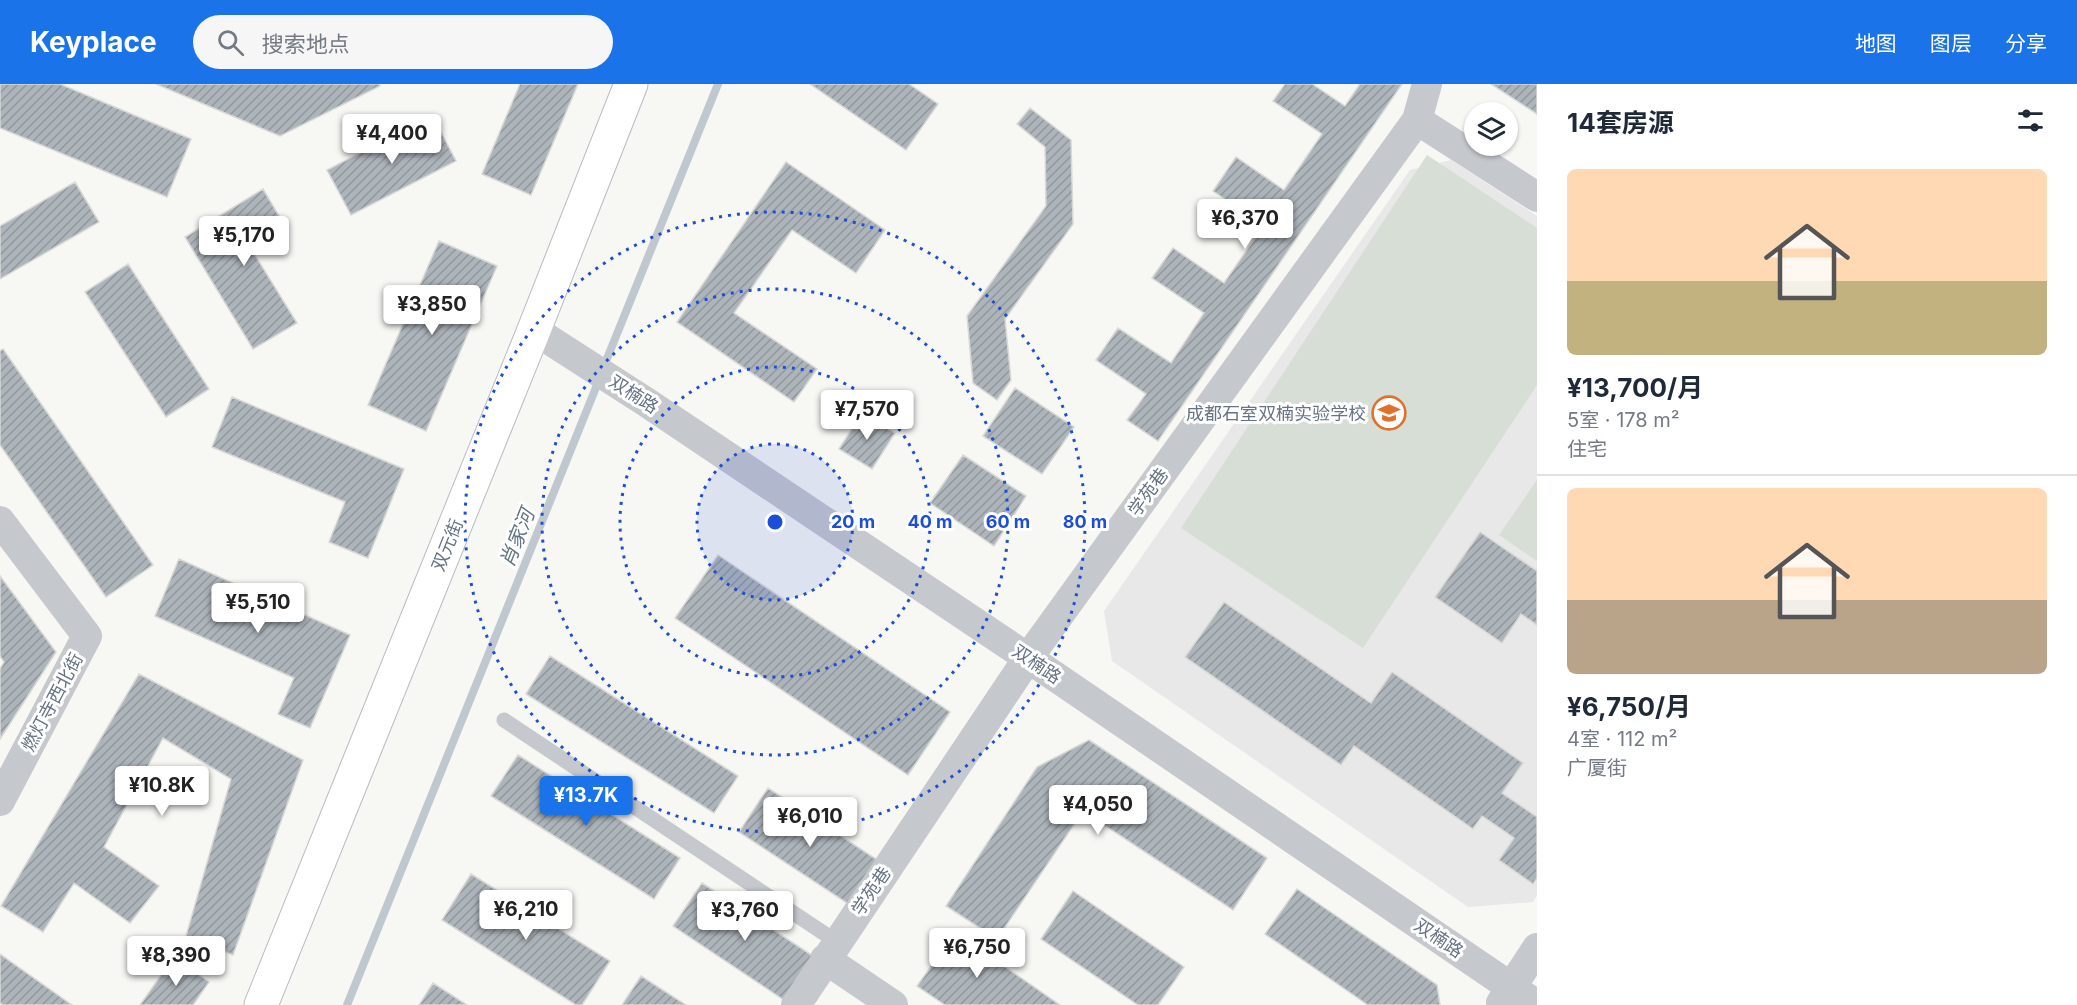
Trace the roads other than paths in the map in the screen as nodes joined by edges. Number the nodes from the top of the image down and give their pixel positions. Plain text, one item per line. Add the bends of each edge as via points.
1 (631, 84) edge
2 (1427, 84) edge
3 (1417, 120) junction
4 (1537, 197) edge
5 (534, 330) junction
6 (0, 521) edge
7 (1028, 658) junction
8 (504, 720) dead end
9 (0, 801) edge
10 (1537, 948) edge
11 (831, 951) junction
12 (1505, 996) edge
13 (261, 1005) edge
14 (796, 1005) edge
15 (892, 1005) edge
16 (1537, 1005) edge

1 - 5 main road, 双元街
2 - 3 street, 学苑巷
3 - 4 street
3 - 7 street, 学苑巷
5 - 7 street, 双楠路
5 - 13 main road, 双元街
6 - 9 street, 燃灯寺西北街 via 87,636
7 - 11 street, 学苑巷
7 - 12 street, 双楠路
8 - 11 lane
10 - 12 street
11 - 14 street, 学苑巷
11 - 15 street
12 - 16 street, 双楠路

